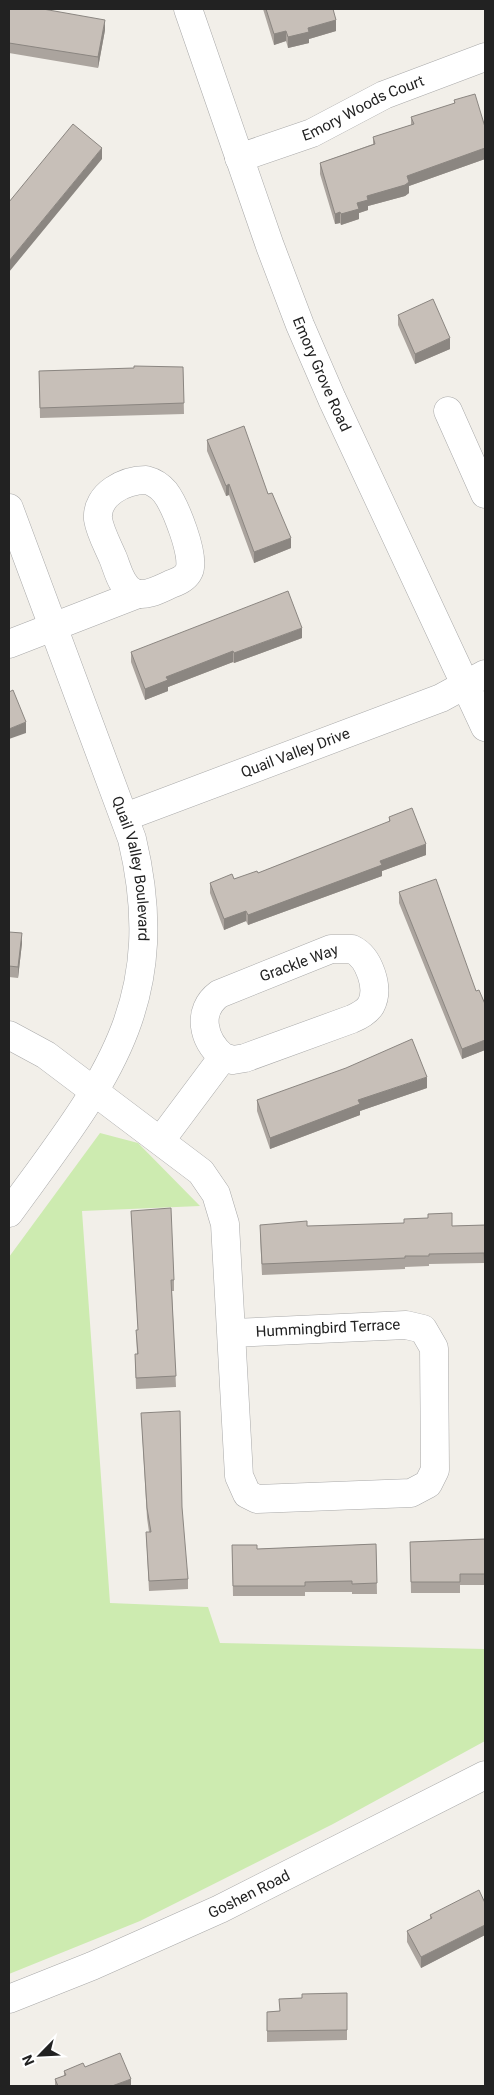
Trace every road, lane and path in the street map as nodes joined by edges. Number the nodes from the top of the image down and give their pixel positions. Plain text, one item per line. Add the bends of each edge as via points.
1 (188, 9) edge
2 (485, 57) edge
3 (240, 158) junction
4 (448, 411) dead end
5 (485, 494) edge
6 (9, 508) edge
7 (138, 594) dead end
8 (54, 628) junction
9 (9, 644) edge
10 (476, 680) edge
11 (485, 727) edge
12 (125, 817) junction
13 (9, 1035) edge
14 (223, 1057) junction
15 (94, 1093) junction
16 (161, 1140) junction
17 (9, 1213) edge
18 (233, 1333) junction
19 (485, 1776) edge
20 (9, 1999) edge

1 - 3 street, Emory Grove Road
2 - 3 street, Emory Woods Court via 384,95 312,133
3 - 10 street, Emory Grove Road via 270,246 316,362
4 - 5 street
6 - 8 street, Quail Valley Boulevard
7 - 8 street
8 - 9 street
8 - 12 street, Quail Valley Boulevard
10 - 11 street, Emory Grove Road
10 - 12 street, Quail Valley Drive via 441,698
12 - 15 street, Quail Valley Boulevard via 141,883 144,918 142,957 129,1022
13 - 15 street, Hummingbird Terrace via 46,1055
14 - 14 street, Grackle Way via 233,1060 245,1058 363,1013 371,1004 374,990 362,957 348,948 331,949 219,994 208,1005 204,1019 208,1038
14 - 16 street
15 - 16 street, Hummingbird Terrace
15 - 17 street, Quail Valley Boulevard
16 - 18 street, Hummingbird Terrace via 201,1172 221,1206
18 - 18 street, Hummingbird Terrace via 406,1325 423,1329 433,1344 435,1366 435,1470 431,1480 415,1492 392,1495 257,1499 247,1494 239,1476
19 - 20 street, Goshen Road via 220,1909

